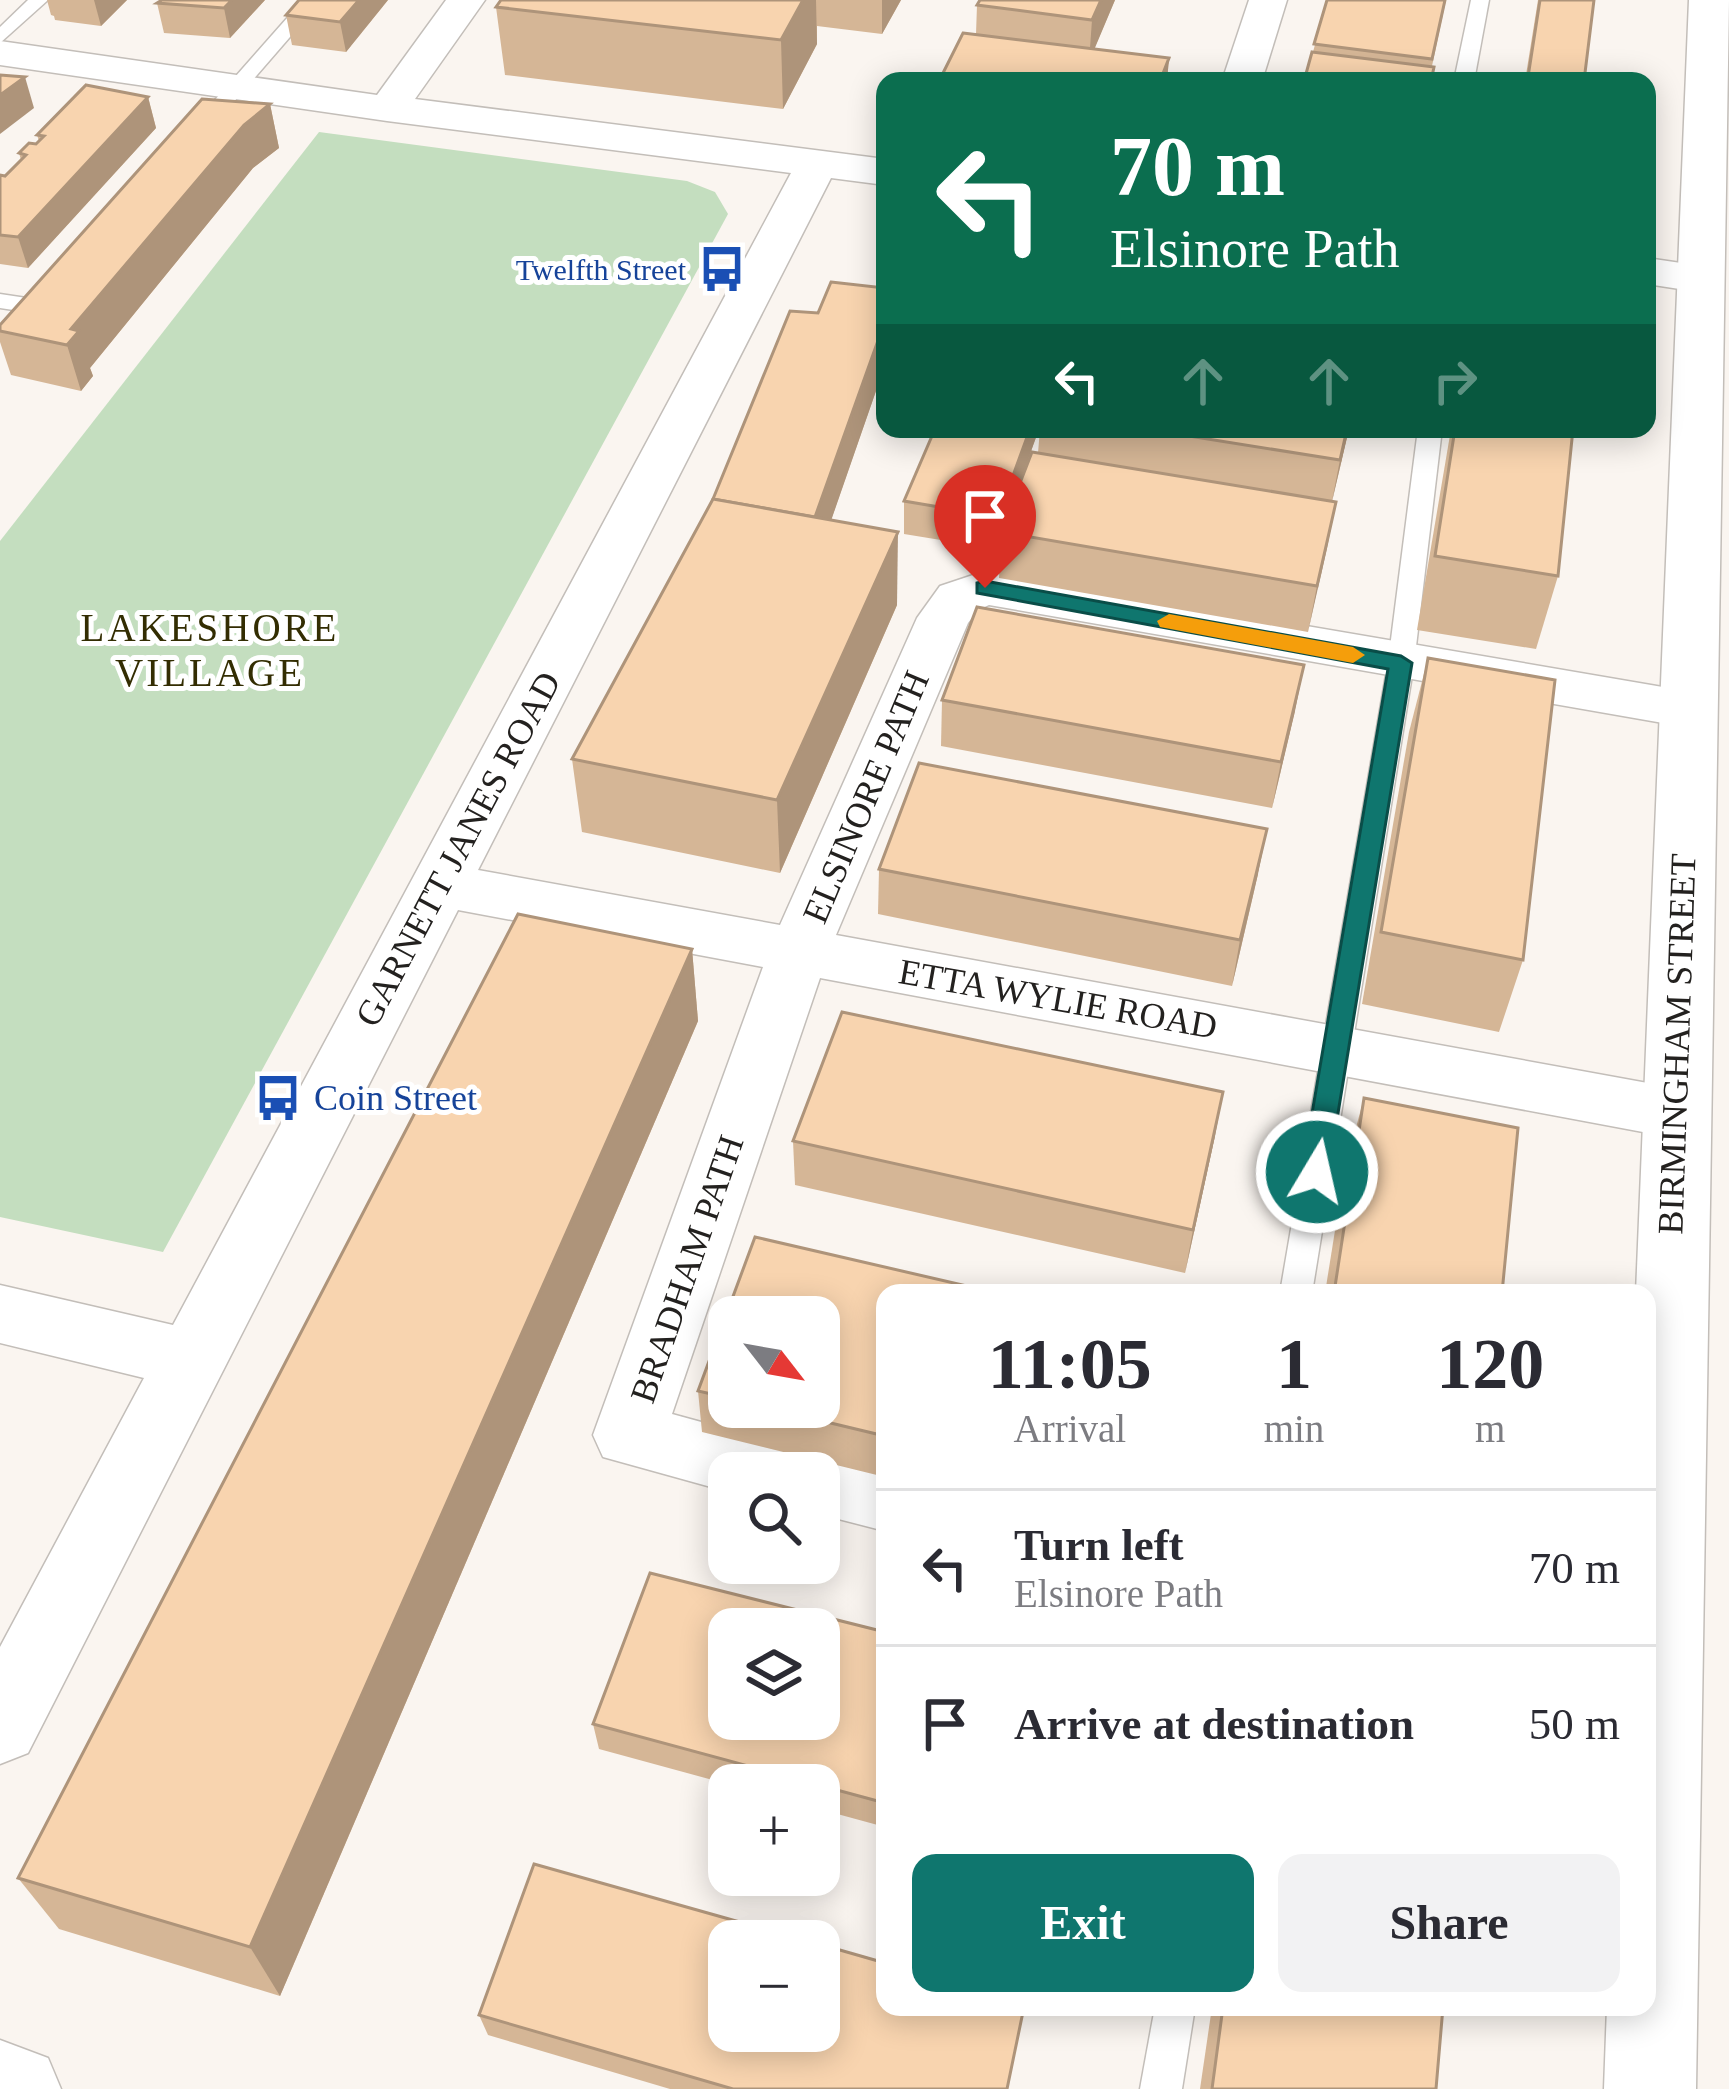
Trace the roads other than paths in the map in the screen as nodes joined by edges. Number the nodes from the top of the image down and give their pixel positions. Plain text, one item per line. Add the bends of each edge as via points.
1 (39, 0) edge
2 (313, 0) edge
3 (466, 0) edge
4 (1268, 0) edge
5 (1480, 0) edge
6 (1708, 0) edge
7 (0, 38) edge
8 (0, 53) edge
9 (1245, 72) edge
10 (1466, 72) edge
11 (236, 88) junction
12 (387, 109) junction
13 (176, 155) edge
14 (816, 164) junction
15 (876, 171) edge
16 (1673, 274) edge
17 (0, 301) edge
18 (41, 306) edge
19 (1429, 438) edge
20 (1401, 663) junction
21 (1686, 709) junction
22 (440, 885) junction
23 (799, 951) junction
24 (1337, 1050) junction
25 (1675, 1113) junction
26 (1298, 1284) edge
27 (0, 1314) edge
28 (192, 1359) junction
29 (708, 1454) edge
30 (840, 1486) edge
31 (876, 1496) edge
32 (1656, 1608) edge
33 (0, 1726) edge
34 (1173, 2016) edge
35 (1651, 2016) edge
36 (0, 2084) edge
37 (17, 2089) edge
38 (1161, 2089) edge
39 (1650, 2089) edge

1 - 7 lane
2 - 11 lane
3 - 12 street
4 - 9 street
5 - 10 lane
6 - 16 street, BIRMINGHAM STREET
8 - 11 street
11 - 12 street
11 - 13 lane
12 - 14 street
14 - 15 street
14 - 22 street, GARNETT JANES ROAD
16 - 21 street, BIRMINGHAM STREET
17 - 18 lane
19 - 20 lane
20 - 21 street, ELSINORE PATH
20 - 23 street, ELSINORE PATH via 974,590 944,618
20 - 24 lane
21 - 25 street, BIRMINGHAM STREET
22 - 23 street, ETTA WYLIE ROAD
22 - 28 street, GARNETT JANES ROAD
23 - 24 street, ETTA WYLIE ROAD
23 - 29 street, BRADHAM PATH via 629,1435
24 - 25 street, ETTA WYLIE ROAD
24 - 26 lane
25 - 32 street, BIRMINGHAM STREET
27 - 28 street
28 - 33 street, GARNETT JANES ROAD
30 - 31 street
34 - 38 lane
35 - 39 street, BIRMINGHAM STREET
36 - 37 street

